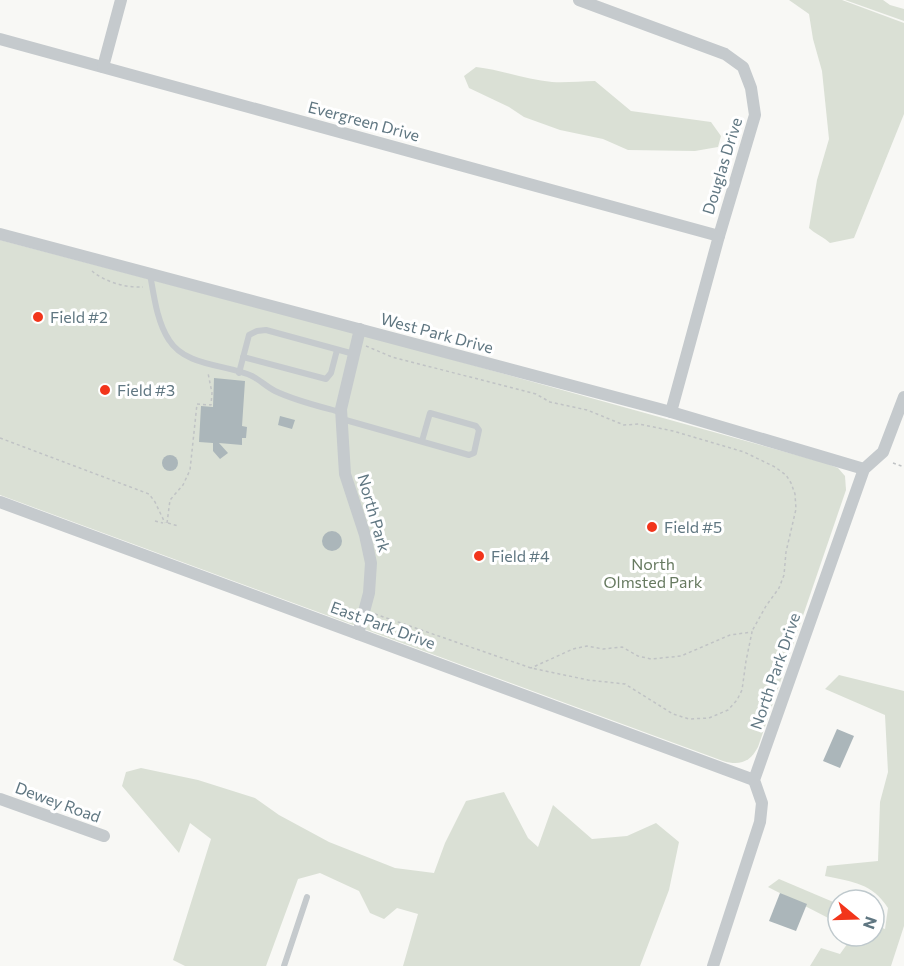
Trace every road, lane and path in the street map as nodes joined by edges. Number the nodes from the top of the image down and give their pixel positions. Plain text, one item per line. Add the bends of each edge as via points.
1 (121, 0) edge
2 (579, 0) edge
3 (0, 39) edge
4 (103, 67) junction
5 (0, 234) edge
6 (718, 236) junction
7 (150, 274) junction
8 (360, 329) junction
9 (365, 345) dead end
10 (337, 350) junction
11 (354, 354) junction
12 (243, 357) junction
13 (206, 363) junction
14 (238, 373) junction
15 (904, 397) edge
16 (671, 412) junction
17 (341, 416) junction
18 (0, 438) edge
19 (422, 441) junction
20 (893, 463) dead end
21 (904, 467) edge
22 (864, 469) junction
23 (0, 502) edge
24 (155, 521) dead end
25 (166, 523) junction
26 (178, 526) dead end
27 (372, 613) dead end
28 (752, 632) junction
29 (358, 634) junction
30 (531, 668) junction
31 (754, 780) junction
32 (0, 799) edge
33 (104, 836) dead end
34 (307, 897) dead end
35 (284, 966) edge
36 (714, 966) edge

1 - 4 street
2 - 6 street, Douglas Drive via 725,54 743,67 751,88 754,115
3 - 4 street, Evergreen Drive
4 - 6 street, Evergreen Drive
5 - 7 street, West Park Drive
6 - 16 street, Douglas Drive
7 - 8 street, West Park Drive
7 - 13 lane via 169,341 178,350
8 - 11 street, North Park
8 - 16 street, West Park Drive
9 - 28 path via 392,357 536,394 550,402 624,424 672,431 744,452 775,467 791,483 796,509 779,588
10 - 11 lane
10 - 12 lane via 266,330 249,335
10 - 12 lane via 326,379
11 - 17 street, North Park
12 - 14 lane
13 - 14 lane
13 - 25 path via 211,405 197,404 190,470 170,500
14 - 17 lane
15 - 22 street, North Park Drive via 883,452
16 - 22 street, West Park Drive
17 - 19 lane
17 - 29 street, North Park via 345,474 371,563 369,593
18 - 25 path via 149,494
19 - 19 lane via 469,455 474,453 479,430 430,414
20 - 21 path
22 - 31 street, North Park Drive
23 - 29 street, East Park Drive
24 - 25 path
25 - 26 path
27 - 30 path
28 - 30 path via 730,635 671,657 651,658 622,647 587,646
28 - 30 path via 737,700 728,710 709,718 689,720 673,714 626,684 588,681
29 - 31 street, East Park Drive
31 - 36 street via 762,803 760,822
32 - 33 street, Dewey Road
34 - 35 lane

